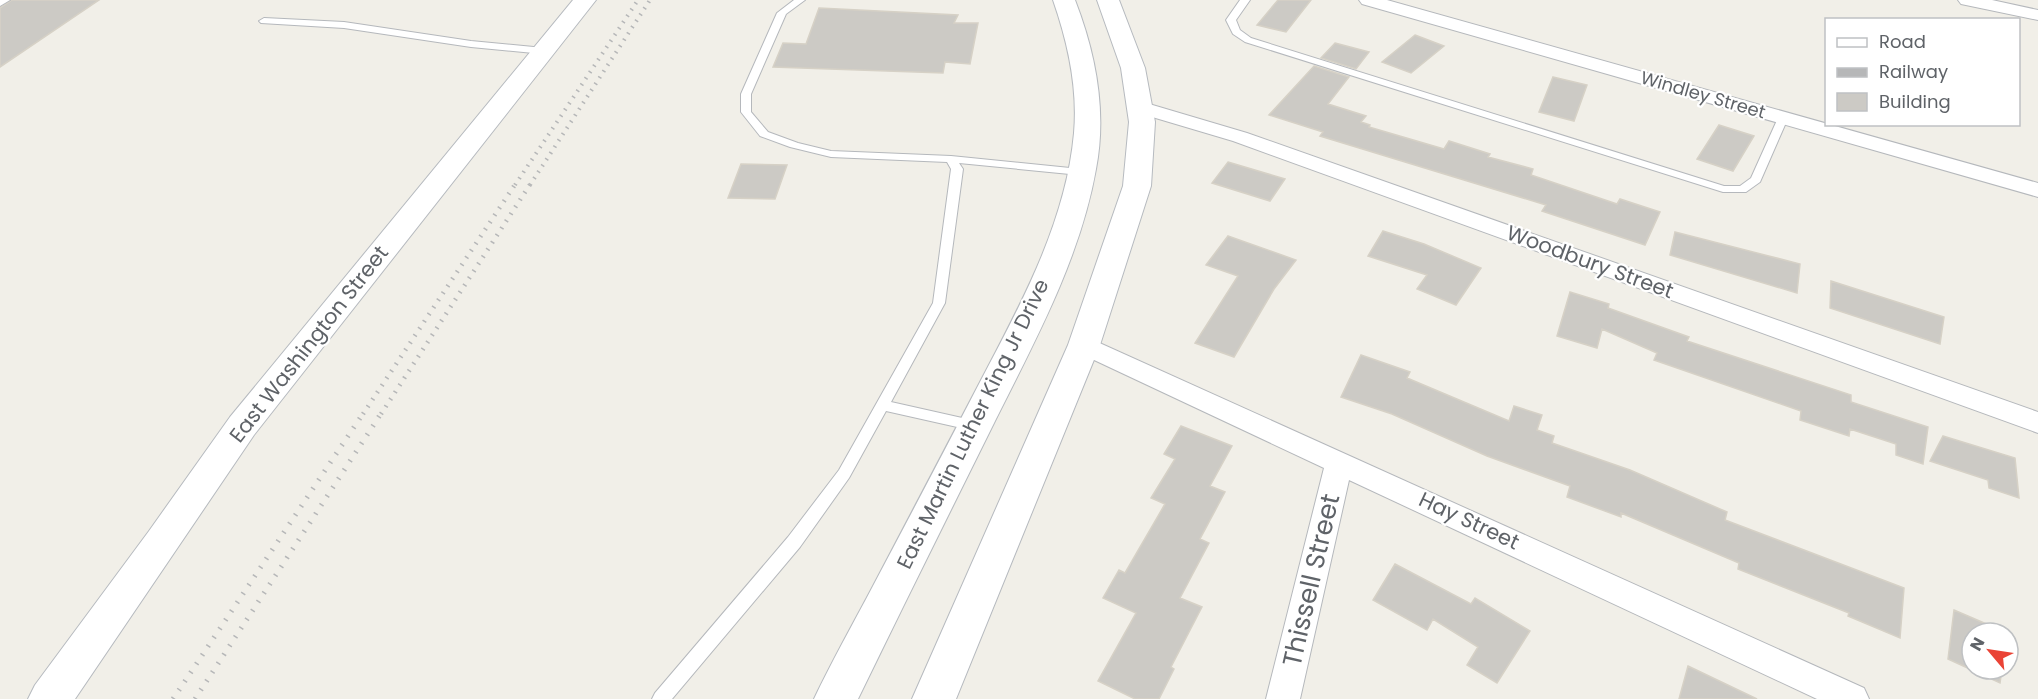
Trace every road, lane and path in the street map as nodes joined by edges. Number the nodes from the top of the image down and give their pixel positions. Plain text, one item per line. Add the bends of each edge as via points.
1 (585, 0) edge
2 (800, 0) edge
3 (1064, 0) edge
4 (1108, 0) edge
5 (1245, 0) edge
6 (1368, 0) edge
7 (1967, 0) edge
8 (2038, 15) edge
9 (264, 21) dead end
10 (544, 51) junction
11 (1140, 107) junction
12 (1783, 118) junction
13 (951, 159) junction
14 (1080, 172) junction
15 (2038, 190) edge
16 (1084, 345) junction
17 (882, 405) junction
18 (2038, 423) edge
19 (975, 426) junction
20 (1339, 462) junction
21 (50, 699) edge
22 (661, 699) edge
23 (836, 699) edge
24 (934, 699) edge
25 (1283, 699) edge
26 (1852, 699) edge

1 - 10 main road, East Washington Street
2 - 13 lane via 782,13 746,94 746,112 765,134 831,154
3 - 14 main road, East Martin Luther King Jr Drive via 1079,35 1086,81 1087,134
4 - 11 main road via 1133,68
5 - 12 lane via 1232,20 1236,32 1248,40 1723,189 1742,190 1756,180
6 - 12 street, Windley Street
7 - 8 street
9 - 10 lane via 344,25
10 - 21 main road, East Washington Street via 242,426
11 - 16 main road via 1137,186
11 - 18 street, Woodbury Street via 1240,137
12 - 15 street, Windley Street
13 - 14 lane
13 - 17 lane via 957,169 939,303
14 - 19 main road, East Martin Luther King Jr Drive via 1074,206 1034,309
16 - 20 street, Hay Street
16 - 24 main road
17 - 19 lane
17 - 22 lane via 844,474 794,542
19 - 23 main road, East Martin Luther King Jr Drive
20 - 25 street, Thissell Street
20 - 26 street, Hay Street

